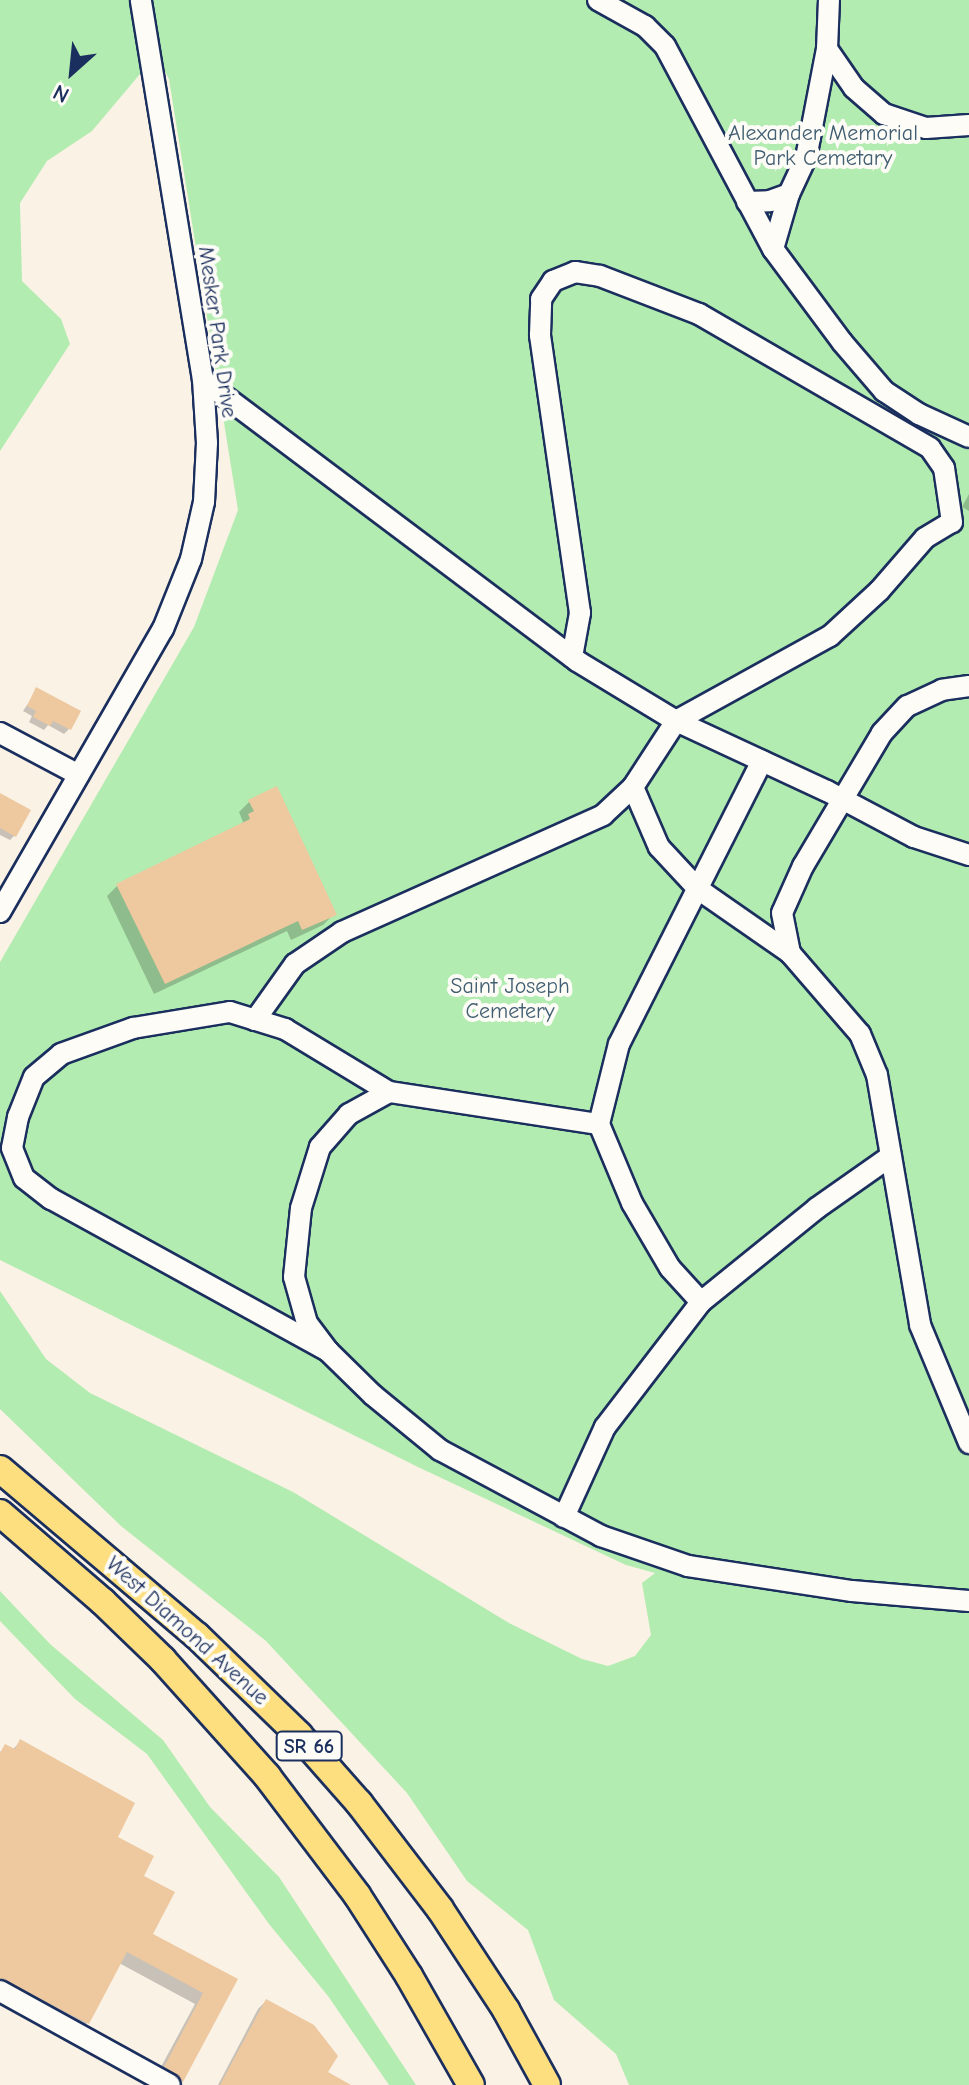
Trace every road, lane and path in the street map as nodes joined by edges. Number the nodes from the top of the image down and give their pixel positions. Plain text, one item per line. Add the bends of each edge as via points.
1 (141, 0) edge
2 (598, 0) edge
3 (829, 0) edge
4 (827, 49) junction
5 (969, 125) edge
6 (789, 194) junction
7 (747, 202) junction
8 (773, 249) junction
9 (203, 380) junction
10 (967, 438) edge
11 (961, 525) edge
12 (572, 657) junction
13 (969, 686) edge
14 (676, 721) junction
15 (0, 733) edge
16 (762, 761) junction
17 (79, 775) junction
18 (633, 787) junction
19 (843, 800) junction
20 (969, 855) edge
21 (698, 889) junction
22 (0, 912) edge
23 (790, 953) junction
24 (255, 1020) junction
25 (389, 1092) junction
26 (599, 1124) junction
27 (891, 1156) junction
28 (701, 1302) junction
29 (328, 1351) junction
30 (969, 1443) edge
31 (0, 1469) edge
32 (0, 1513) edge
33 (564, 1517) junction
34 (969, 1601) edge
35 (0, 1991) edge
36 (170, 2085) edge
37 (471, 2085) edge
38 (547, 2085) edge

1 - 9 street, Mesker Park Drive
2 - 7 street via 645,26 665,46
3 - 4 street
4 - 5 street via 854,88 884,114 926,128
4 - 6 street via 806,158
6 - 7 street
6 - 8 street
7 - 8 street
8 - 10 street via 884,391
9 - 12 street
9 - 17 street, Mesker Park Drive via 206,478 191,559 163,629
11 - 12 street via 944,468 930,448 699,314 600,276 575,272 553,281 541,299 540,335 580,613
11 - 14 street via 925,538 830,636
12 - 14 street
13 - 19 street via 942,690 907,706 882,733
14 - 16 street
14 - 18 street
15 - 17 street
16 - 19 street
16 - 21 street
17 - 22 street, Mesker Park Drive
18 - 21 street via 659,847
18 - 24 street via 603,815 342,932 295,964
19 - 20 street via 914,837
19 - 23 street via 782,913
21 - 23 street
21 - 26 street via 619,1044
23 - 27 street via 860,1034 877,1075
24 - 25 street via 285,1029
24 - 29 street via 230,1012 133,1028 61,1054 34,1077 12,1148 24,1178 51,1199
25 - 26 street
25 - 29 street via 349,1114 320,1147 301,1208 294,1277 307,1323
26 - 28 street via 632,1203 670,1268
27 - 28 street
27 - 30 street via 920,1325
28 - 33 street via 605,1427
29 - 33 street via 440,1450
31 - 38 main road, West Diamond Avenue / SR 66 via 197,1636 309,1746 440,1909
32 - 37 main road, West Diamond Avenue / SR 66 via 163,1660 267,1776 357,1895
33 - 34 street via 601,1536 688,1566 852,1591
35 - 36 street

